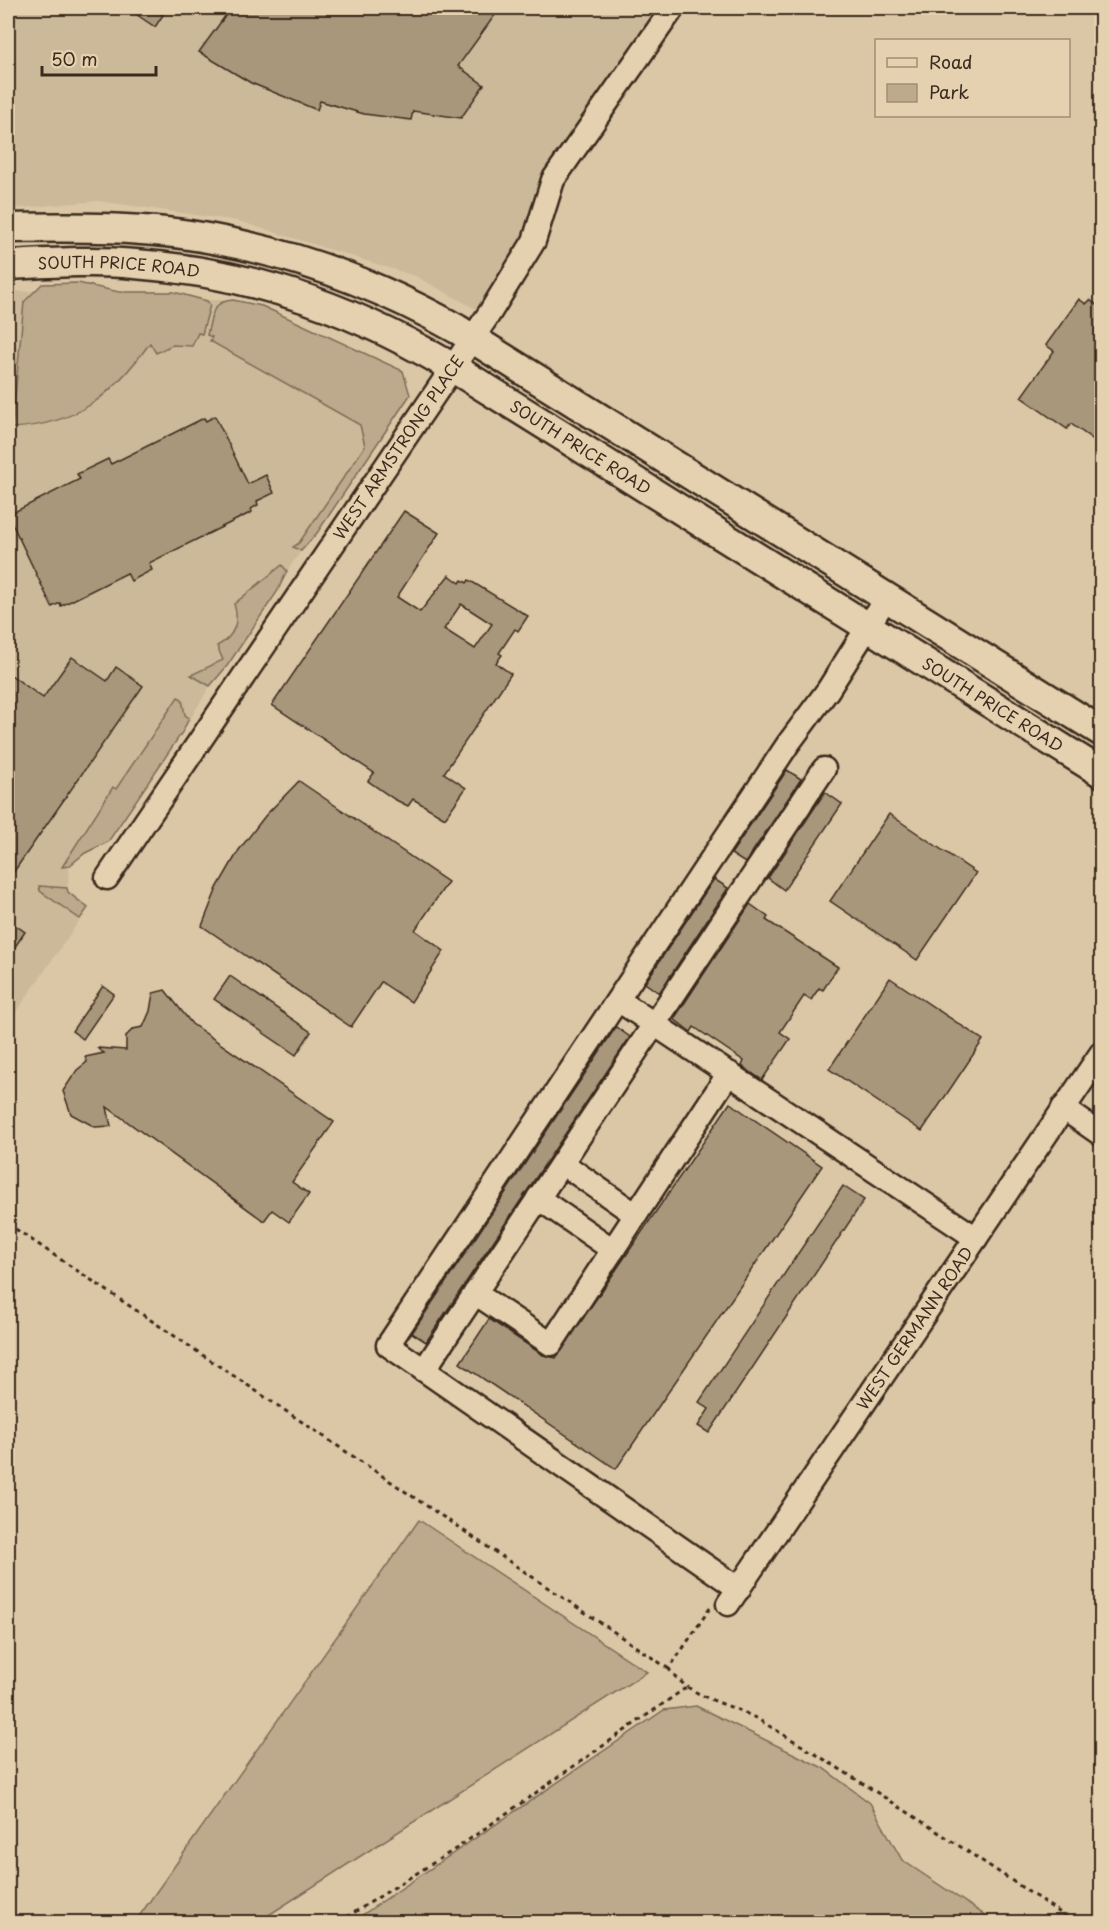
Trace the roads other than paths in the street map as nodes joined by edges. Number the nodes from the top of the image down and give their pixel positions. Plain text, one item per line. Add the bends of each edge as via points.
1 (673, 8) edge
2 (8, 228) edge
3 (159, 232) junction
4 (8, 264) edge
5 (472, 340) junction
6 (453, 368) junction
7 (886, 598) junction
8 (868, 627) junction
9 (1101, 732) edge
10 (824, 769) dead end
11 (1101, 773) edge
12 (107, 878) dead end
13 (618, 1000) junction
14 (654, 1024) junction
15 (1101, 1052) edge
16 (729, 1073) junction
17 (1064, 1108) junction
18 (1101, 1135) edge
19 (562, 1163) junction
20 (538, 1198) junction
21 (636, 1215) junction
22 (976, 1238) junction
23 (613, 1250) junction
24 (475, 1293) junction
25 (424, 1370) junction

1 - 5 street, WEST ARMSTRONG PLACE via 553,180 534,241
2 - 3 main road, SOUTH PRICE ROAD
3 - 4 main road via 104,244 20,248 14,250
3 - 5 main road, SOUTH PRICE ROAD via 213,238 334,271 389,293
4 - 6 main road, SOUTH PRICE ROAD via 134,263 202,271 262,284 372,324
5 - 6 street, WEST ARMSTRONG PLACE
5 - 7 main road, SOUTH PRICE ROAD
6 - 8 main road, SOUTH PRICE ROAD
6 - 12 street, WEST ARMSTRONG PLACE
7 - 8 street
7 - 9 main road, SOUTH PRICE ROAD
8 - 11 main road, SOUTH PRICE ROAD
8 - 13 street
10 - 14 street
13 - 14 street
13 - 25 street via 388,1346
14 - 16 street
14 - 19 street
15 - 17 street, WEST GERMANN ROAD
16 - 21 street
16 - 22 street
17 - 18 street
17 - 22 street, WEST GERMANN ROAD
19 - 20 street
19 - 21 street
20 - 23 street
20 - 24 street
21 - 23 street
22 - 25 street, WEST GERMANN ROAD via 733,1596
23 - 24 street via 551,1344
24 - 25 street

